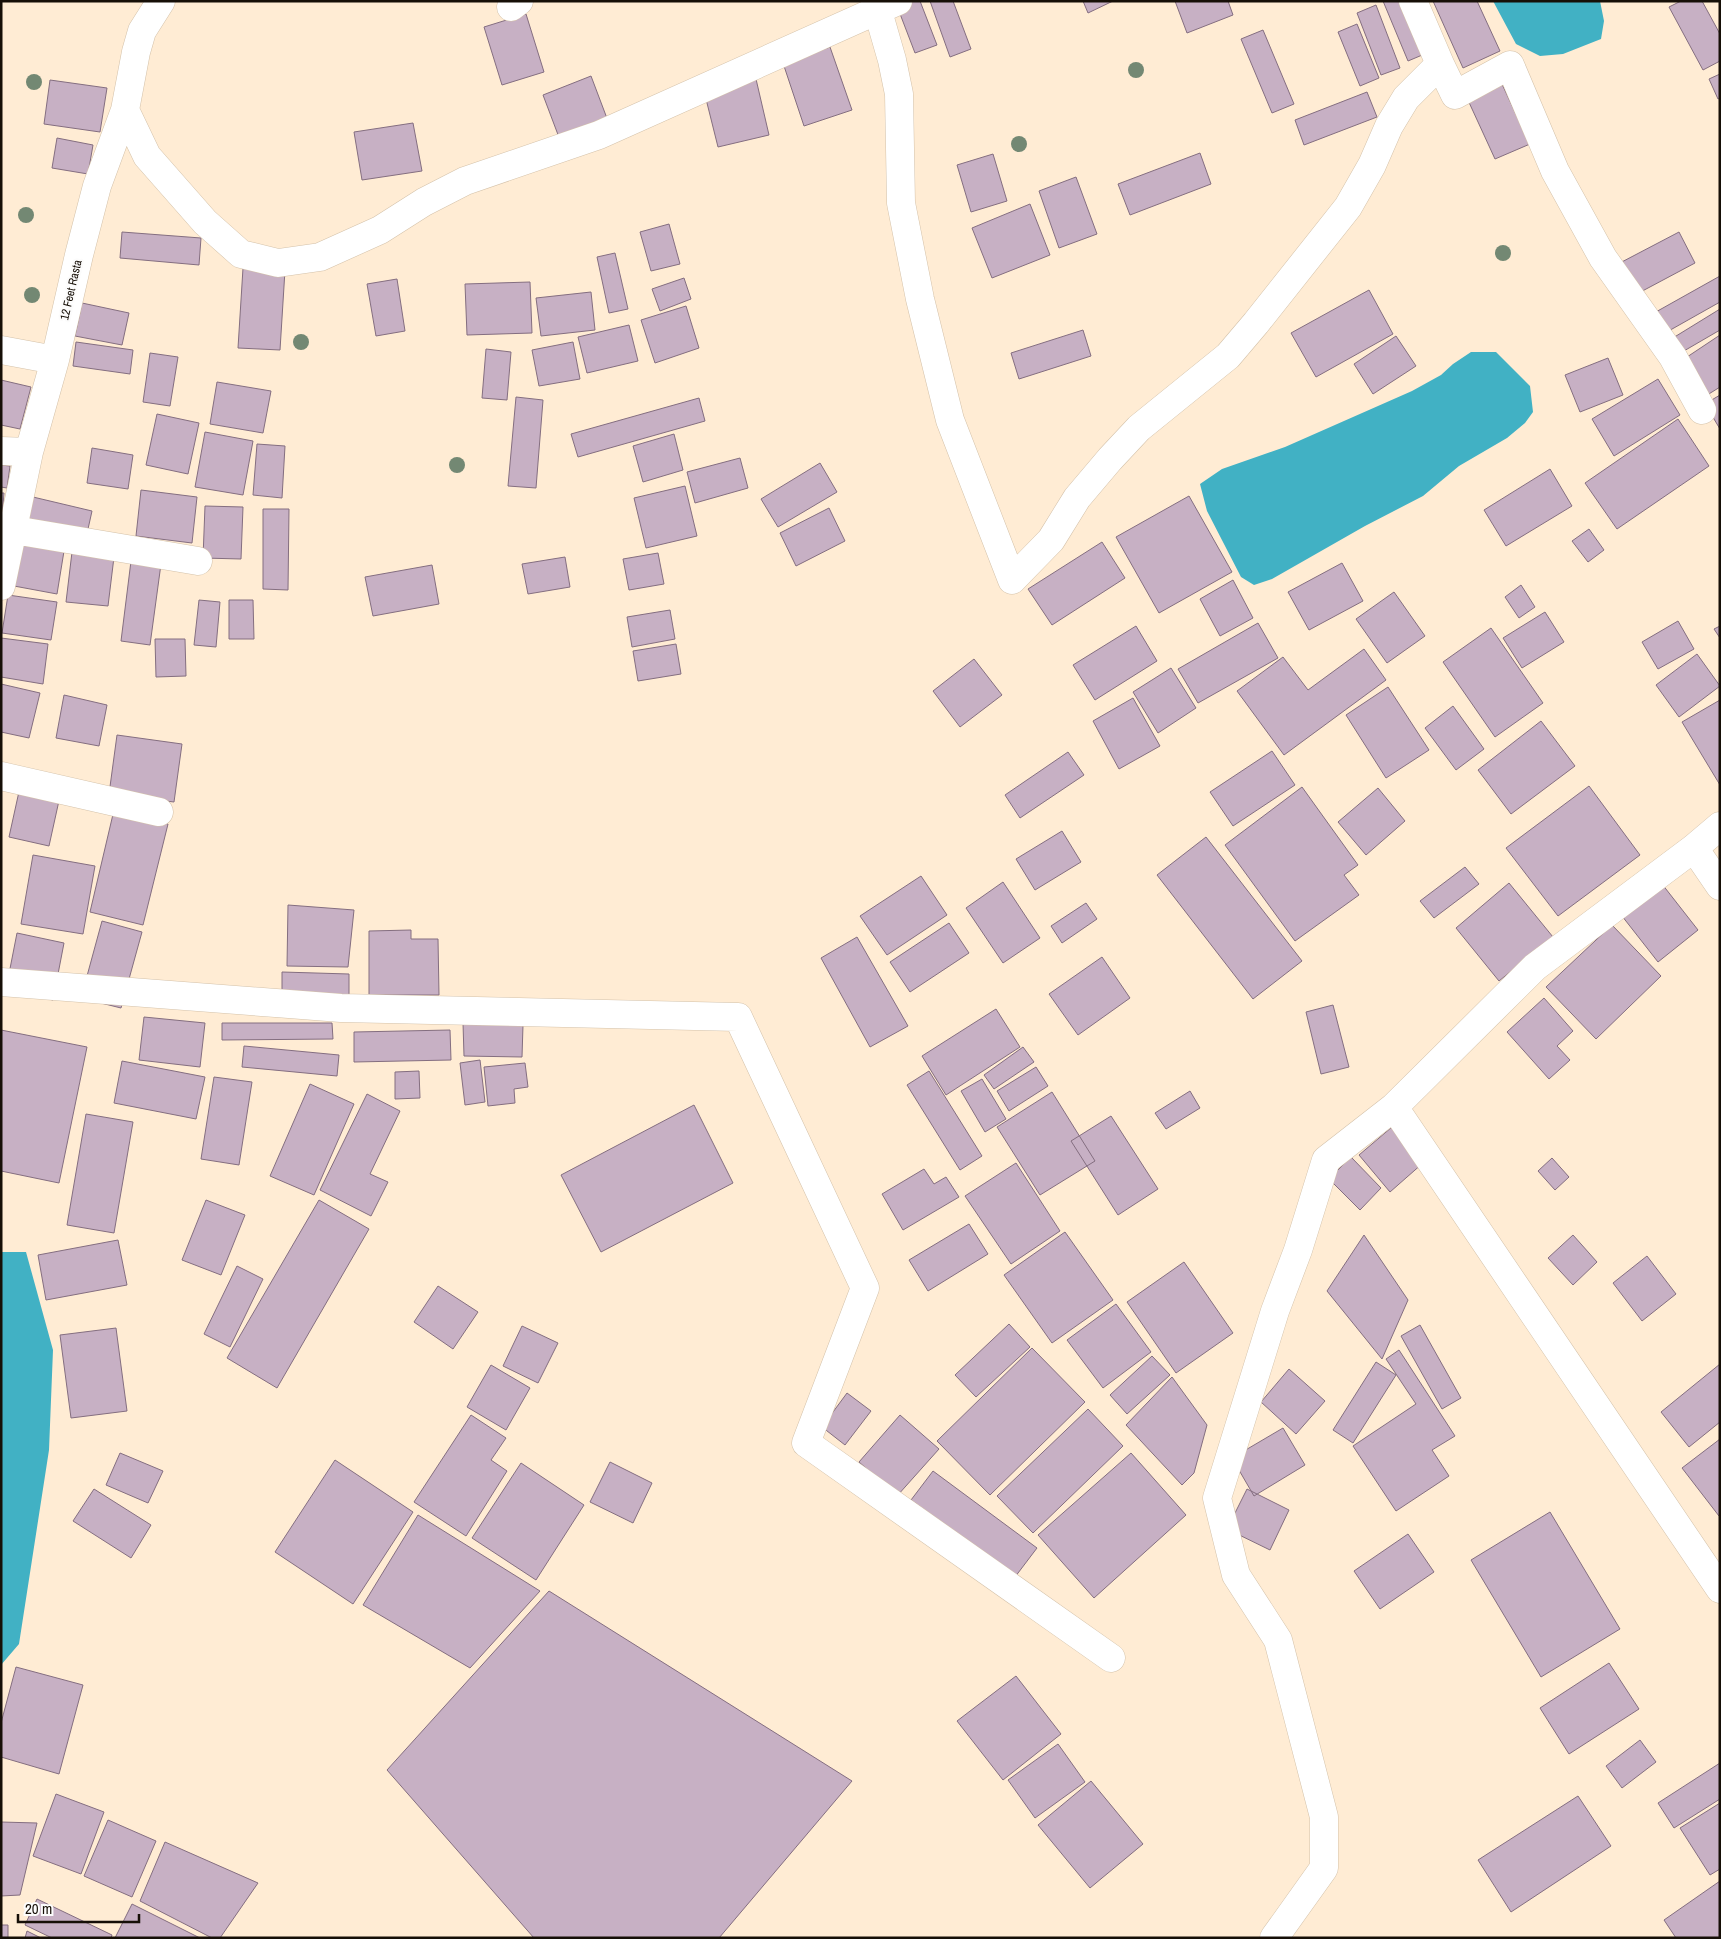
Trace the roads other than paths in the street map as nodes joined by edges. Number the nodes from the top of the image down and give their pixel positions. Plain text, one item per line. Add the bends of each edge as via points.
1 (161, 1) edge
2 (1413, 1) edge
3 (884, 4) edge
4 (1440, 64) junction
5 (124, 110) junction
6 (1, 350) edge
7 (55, 360) junction
8 (1702, 410) dead end
9 (1, 451) edge
10 (29, 452) junction
11 (14, 530) junction
12 (198, 561) dead end
13 (1, 586) edge
14 (1, 776) edge
15 (158, 812) dead end
16 (1720, 826) edge
17 (1694, 848) junction
18 (1720, 886) edge
19 (1, 982) edge
20 (1394, 1107) junction
21 (1720, 1589) edge
22 (1111, 1658) dead end
23 (1274, 1938) edge

1 - 5 street, 12 Feet Rasta via 142,31
2 - 4 street
3 - 4 street via 899,94 901,203 920,299 950,420 1012,580 1051,540 1077,498 1139,428 1228,356 1256,323 1348,207 1406,98
3 - 5 street via 599,135 465,181 380,230 320,256 278,263 241,254 205,222 147,156
4 - 8 street via 1455,95 1510,66 1555,171 1603,258 1673,357
5 - 7 street, 12 Feet Rasta via 97,186
6 - 7 street
7 - 10 street, 12 Feet Rasta
9 - 10 street
10 - 11 street, 12 Feet Rasta
11 - 12 street
11 - 13 street, 12 Feet Rasta
14 - 15 street
16 - 17 street
17 - 18 street
17 - 20 street via 1534,967
19 - 22 street via 342,1008 738,1017 865,1288 806,1442
20 - 21 street
20 - 23 street via 1326,1160 1217,1498 1236,1575 1278,1640 1324,1817 1324,1868

